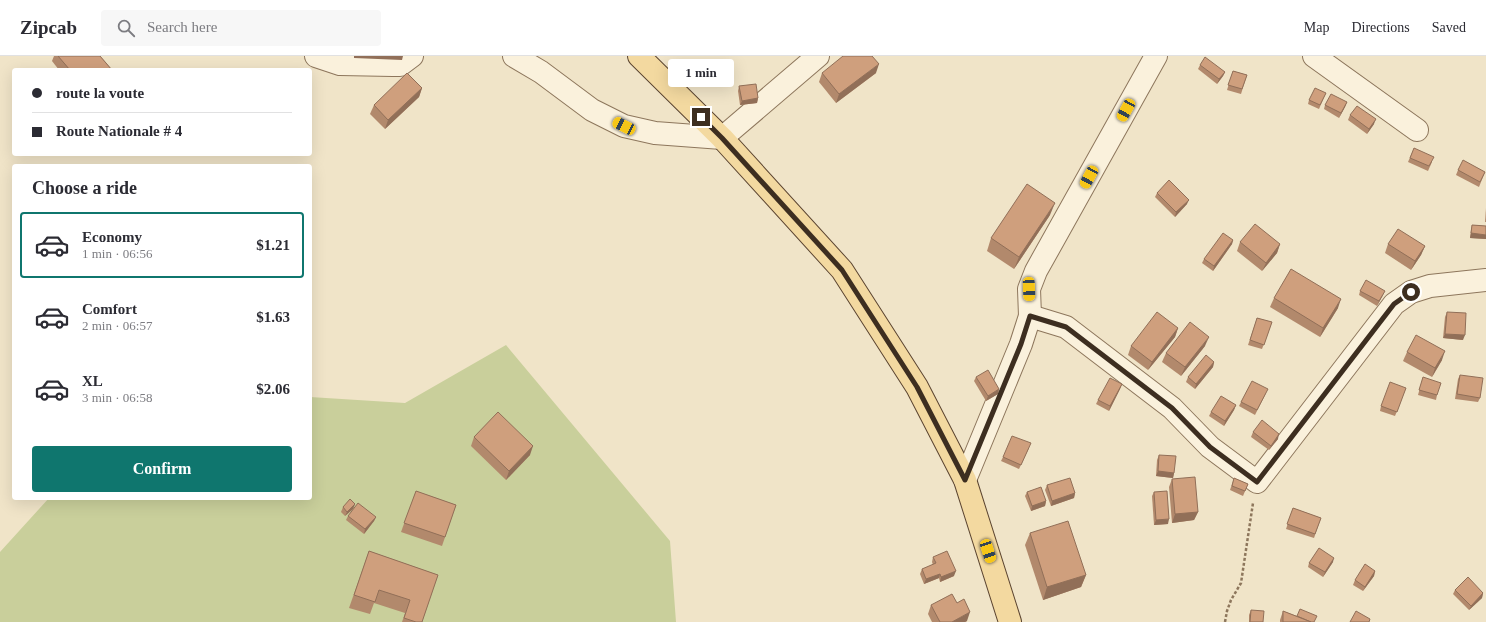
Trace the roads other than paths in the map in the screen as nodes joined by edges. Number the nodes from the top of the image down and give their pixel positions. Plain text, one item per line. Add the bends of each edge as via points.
1 (316, 56) edge
2 (412, 56) edge
3 (514, 56) edge
4 (639, 56) edge
5 (818, 56) edge
6 (1156, 56) edge
7 (1314, 56) edge
8 (1417, 130) dead end
9 (722, 138) junction
10 (1486, 280) edge
11 (1030, 316) junction
12 (965, 480) junction
13 (1010, 622) edge

1 - 2 street via 340,64 393,65 400,64
3 - 9 street via 541,72 592,110 624,126 654,134
4 - 9 main road
5 - 9 street
6 - 11 street via 1036,271 1029,289
7 - 8 street
9 - 12 main road via 842,270 917,387
10 - 11 street via 1430,286 1411,292 1394,304 1257,482 1210,447 1172,408 1066,327
11 - 12 street
12 - 13 main road

